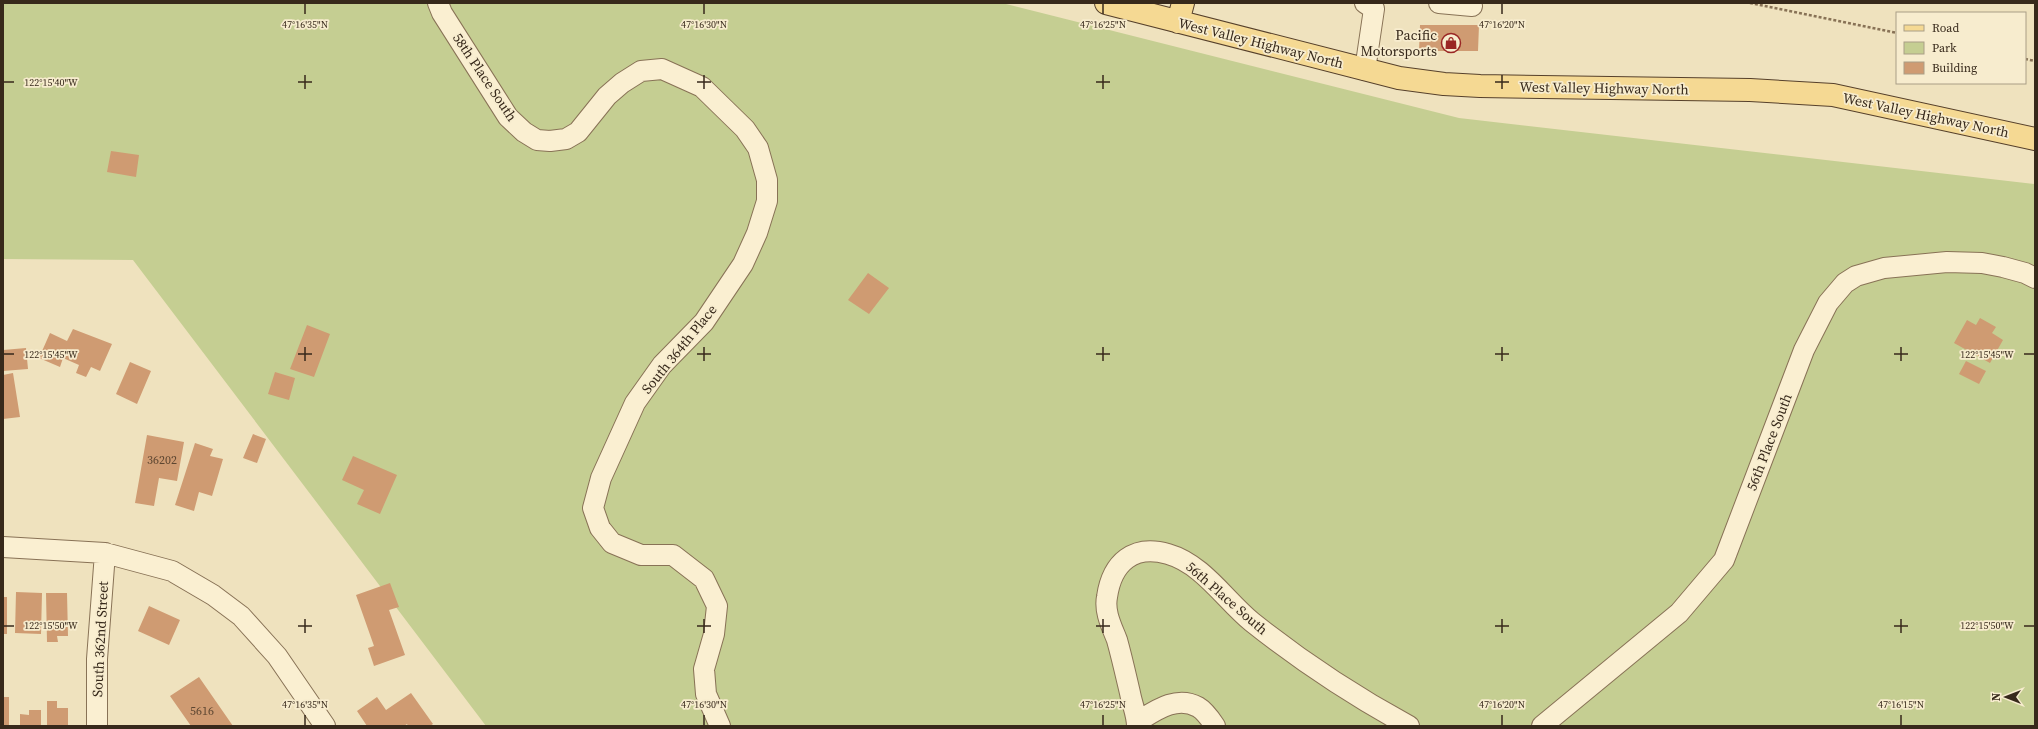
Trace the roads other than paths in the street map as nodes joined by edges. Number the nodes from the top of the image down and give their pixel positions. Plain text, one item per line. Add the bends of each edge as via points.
1 (438, 3) edge
2 (1106, 3) edge
3 (1439, 3) edge
4 (1373, 5) edge
5 (1472, 6) dead end
6 (1180, 12) edge
7 (1365, 70) junction
8 (702, 87) joint
9 (2035, 139) edge
10 (2035, 278) edge
11 (3, 547) edge
12 (105, 553) junction
13 (1137, 724) edge
14 (97, 726) edge
15 (325, 726) edge
16 (720, 726) edge
17 (1215, 726) edge
18 (1409, 726) edge
19 (1542, 726) edge

1 - 8 street, 58th Place South via 508,117 537,140 566,139 578,132 607,96 641,72 662,69
2 - 6 main road, West Valley Highway North
3 - 5 street
4 - 7 street
6 - 7 main road, West Valley Highway North
7 - 9 main road, West Valley Highway North via 1444,84 1521,88 1750,90 1833,95
8 - 16 street, South 364th Place via 745,129 758,148 767,180 764,215 743,264 704,322 662,365 635,403 601,478 593,508 600,528 612,543 641,555 674,555 704,580 716,606 714,634 704,669 706,694
10 - 19 street, 56th Place South via 2026,273 1982,263 1947,262 1884,268 1856,276 1837,291 1816,324 1724,560 1679,613
11 - 12 street
12 - 14 street, South 362nd Street via 97,659
12 - 15 street via 172,572 213,595 241,616 277,656
13 - 17 street via 1164,706 1185,703 1200,708
13 - 18 street, 56th Place South via 1106,600 1112,579 1120,564 1132,555 1148,550 1168,554 1187,562 1251,621 1291,652 1347,690

